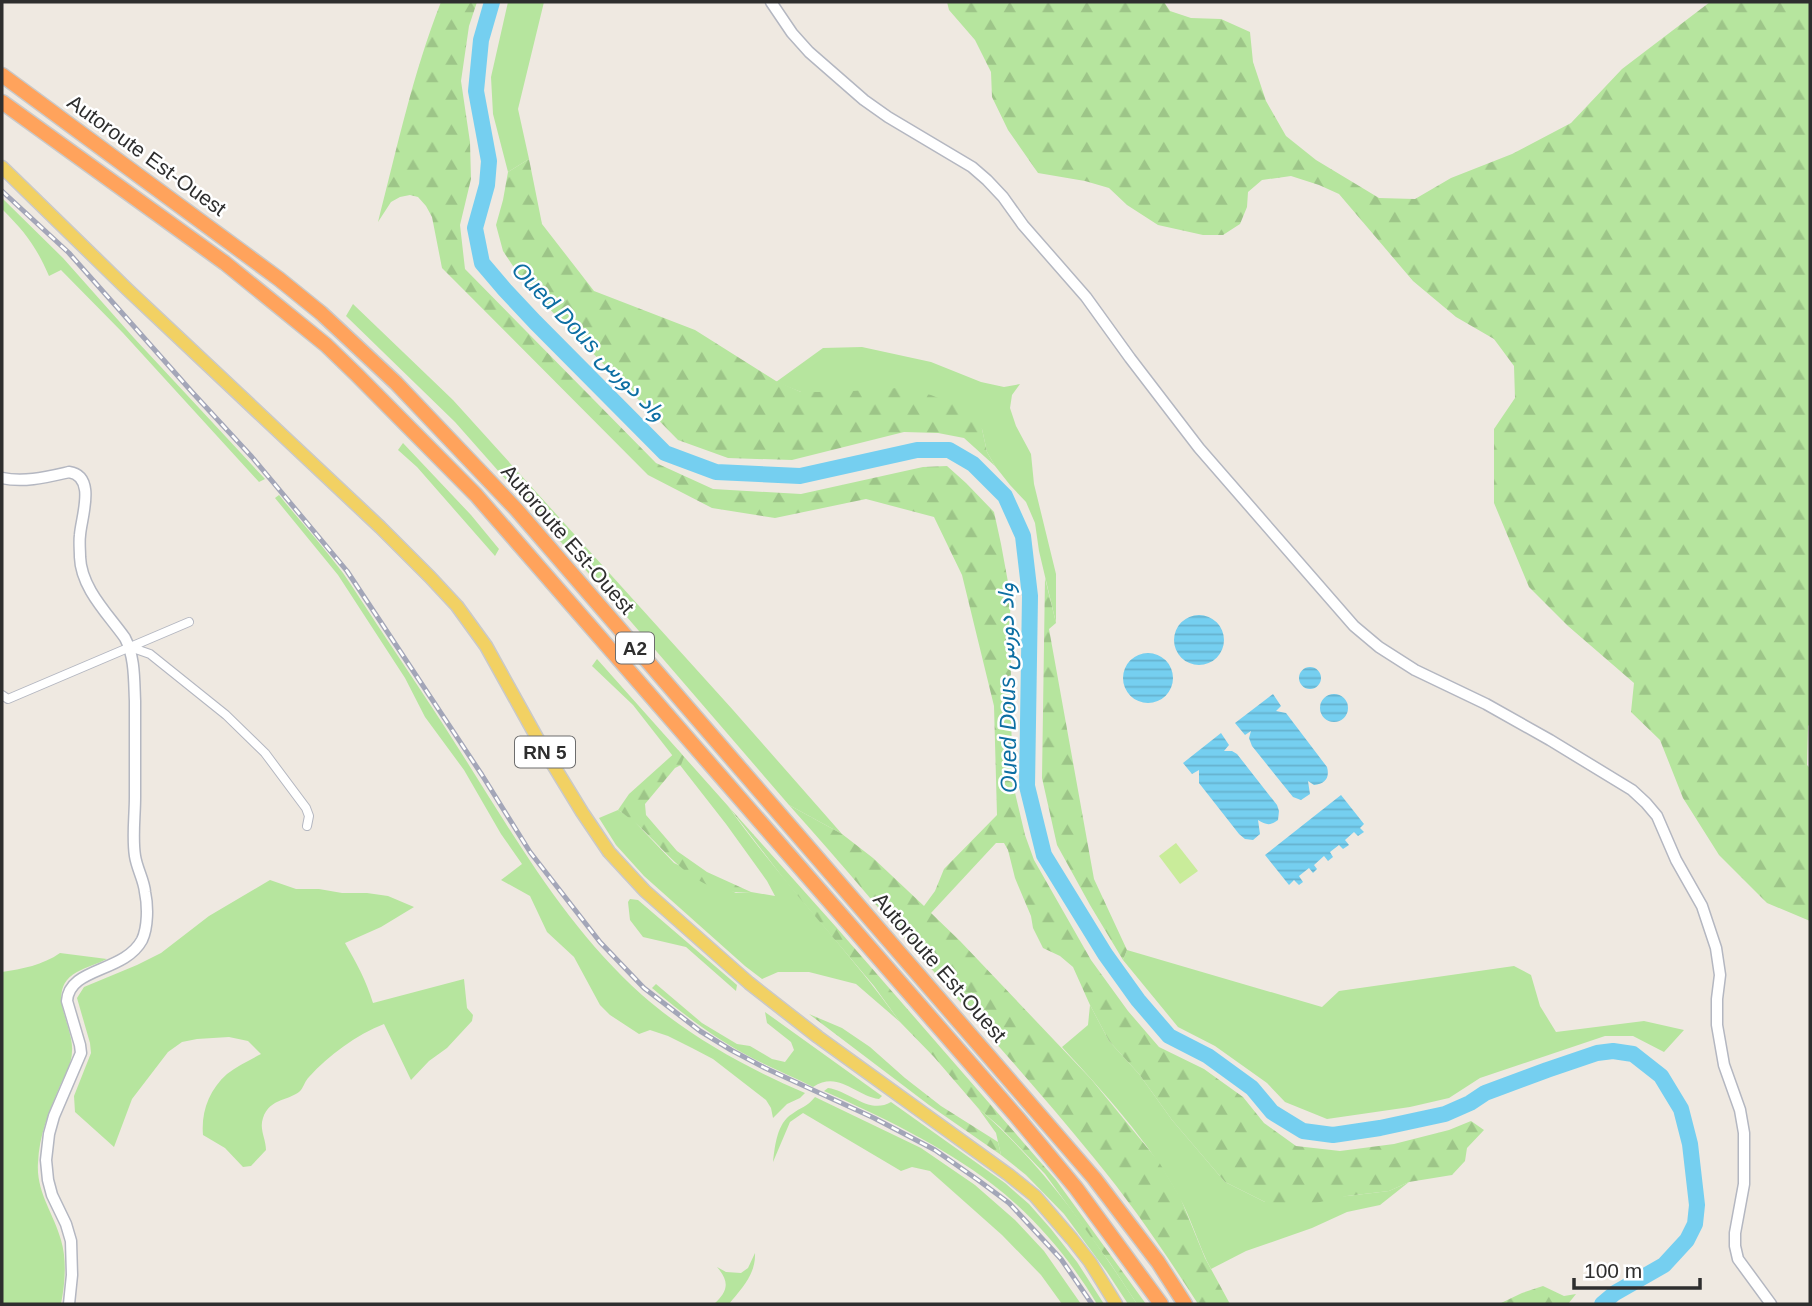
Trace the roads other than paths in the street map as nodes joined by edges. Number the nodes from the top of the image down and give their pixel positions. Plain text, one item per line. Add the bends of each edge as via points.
1 (771, 2) edge
2 (2, 75) edge
3 (2, 102) edge
4 (2, 167) edge
5 (2, 478) edge
6 (189, 622) dead end
7 (130, 647) junction
8 (2, 695) edge
9 (307, 826) dead end
10 (69, 1304) edge
11 (1116, 1304) edge
12 (1161, 1304) edge
13 (1185, 1304) edge
14 (1770, 1304) edge

1 - 14 street via 809,52 864,100 972,167 1003,197 1086,297 1199,448 1354,626 1415,670 1486,704 1632,790 1657,817 1702,906 1716,948 1720,975 1717,1025 1744,1133 1744,1184 1735,1246 1738,1259
2 - 13 highway, Autoroute Est-Ouest / A2 via 279,279 396,383 516,509 1086,1168
3 - 12 highway, Autoroute Est-Ouest / A2 via 278,304 326,345 476,495 1017,1117
4 - 11 main road, RN 5 via 457,606 486,646 582,812 645,891 818,1037 1035,1196 1090,1262
5 - 7 street via 26,480 69,472 82,479 82,574
6 - 7 street
7 - 8 street via 8,699
7 - 9 street via 150,654 265,752 306,807
7 - 10 street via 135,690 134,841 145,891 146,925 132,953 75,982 67,995 81,1053 54,1116 46,1160 52,1195 71,1241

